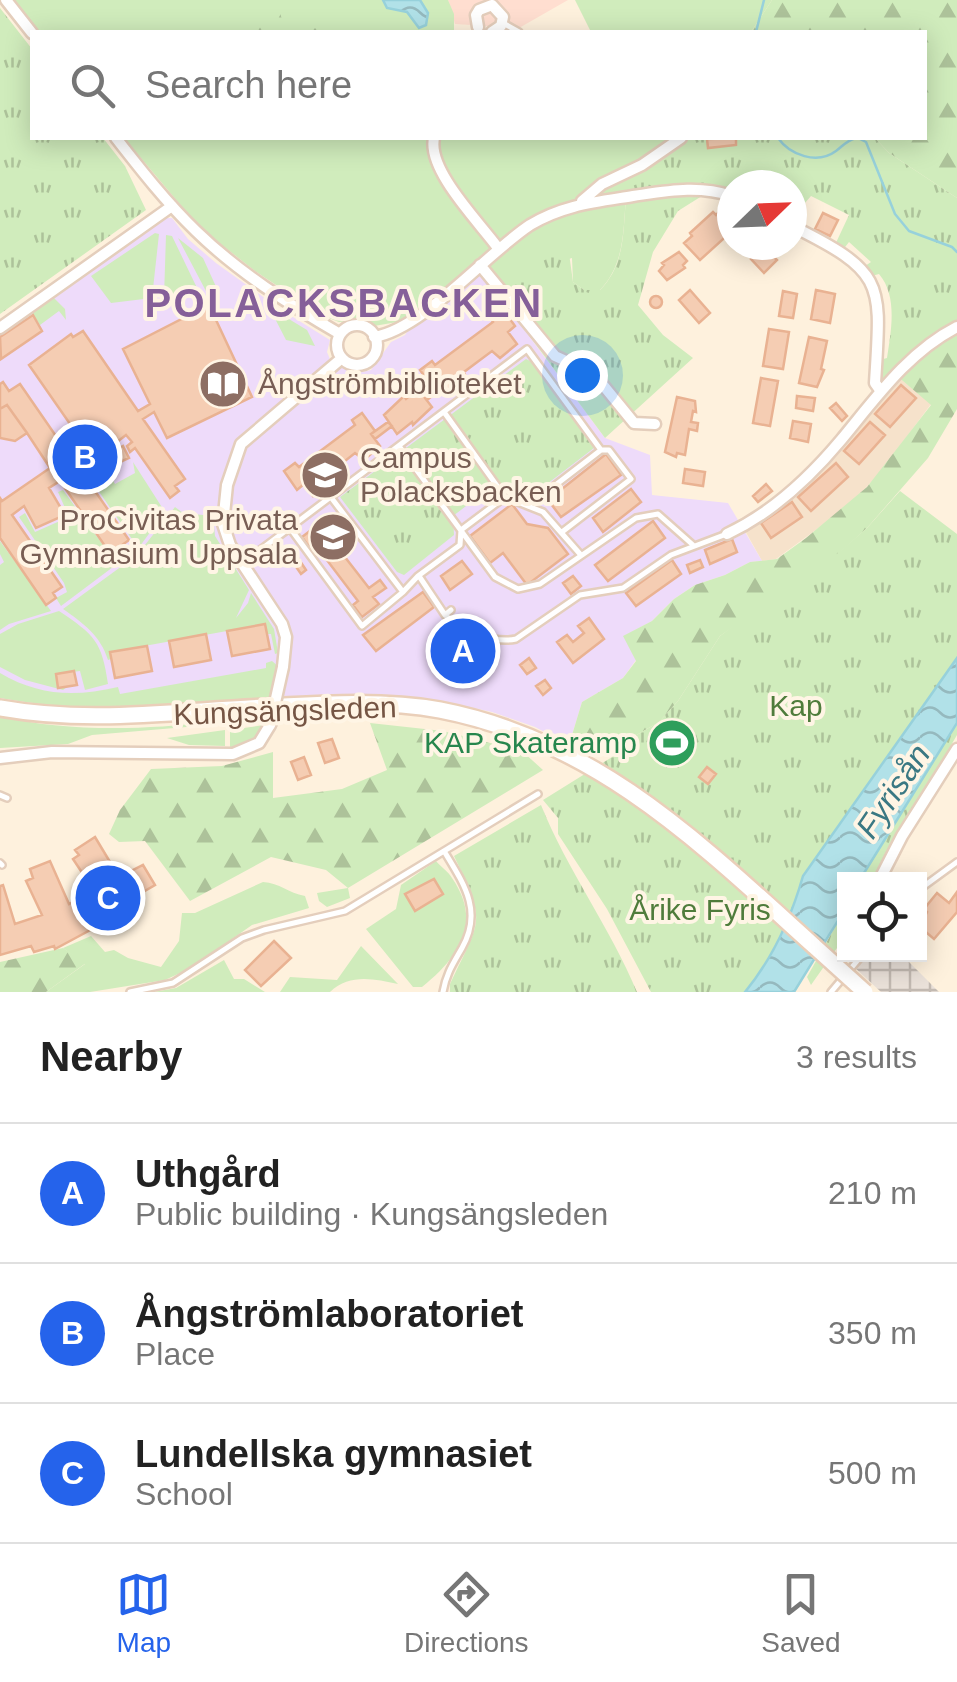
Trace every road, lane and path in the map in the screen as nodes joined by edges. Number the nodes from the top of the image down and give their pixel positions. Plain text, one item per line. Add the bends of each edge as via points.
1 (6, 0) edge
2 (503, 22) junction
3 (30, 30) edge
4 (481, 30) edge
5 (483, 30) edge
6 (515, 30) edge
7 (118, 140) edge
8 (434, 140) edge
9 (678, 140) edge
10 (717, 193) edge
11 (581, 202) junction
12 (172, 206) junction
13 (807, 234) edge
14 (498, 248) junction
15 (480, 264) junction
16 (957, 327) edge
17 (0, 328) edge
18 (340, 334) junction
19 (374, 336) junction
20 (342, 358) junction
21 (880, 390) junction
22 (444, 412) junction
23 (655, 424) dead end
24 (399, 446) junction
25 (601, 450) junction
26 (330, 496) junction
27 (505, 497) junction
28 (522, 503) junction
29 (290, 528) junction
30 (461, 530) junction
31 (562, 532) junction
32 (727, 534) joint
33 (692, 545) junction
34 (580, 554) junction
35 (242, 563) junction
36 (418, 576) junction
37 (495, 577) junction
38 (485, 585) dead end
39 (403, 592) junction
40 (0, 708) edge
41 (957, 749) edge
42 (0, 758) edge
43 (538, 794) dead end
44 (444, 851) junction
45 (957, 862) edge
46 (884, 872) edge
47 (927, 884) edge
48 (856, 962) edge
49 (130, 992) edge
50 (444, 992) edge
51 (831, 992) edge
52 (865, 992) edge

1 - 3 street
2 - 4 street via 501,11 489,5 476,16
2 - 5 street
2 - 6 lane
7 - 12 street
8 - 14 street via 438,164
9 - 11 street
10 - 11 street via 697,188
11 - 14 street
12 - 17 street
12 - 18 street via 226,258
13 - 21 street via 842,251 868,277 880,319
14 - 15 street
15 - 19 street via 415,319
15 - 23 street via 555,356 585,364 634,423
16 - 21 street
18 - 19 street via 359,326
18 - 20 street
19 - 20 street via 375,352 367,362 354,365
20 - 35 street via 236,452 222,524
21 - 32 street via 805,477
22 - 24 lane
22 - 25 lane via 527,350
22 - 27 lane
24 - 26 lane
24 - 30 lane
25 - 28 lane
25 - 31 lane via 610,450 632,479
26 - 29 lane
26 - 39 lane
27 - 28 lane
27 - 30 lane
28 - 31 lane via 543,512
29 - 35 lane
29 - 39 lane via 362,626
30 - 36 lane via 460,544
30 - 37 lane
31 - 34 lane
32 - 33 lane
33 - 34 lane via 658,514 636,518
33 - 36 lane via 623,588 580,594 506,641 459,627
34 - 37 lane via 540,584 518,589
35 - 42 street, bridge via 286,638 270,725 259,744 233,754 52,752
36 - 39 lane
37 - 38 lane
40 - 52 main road, Kungsängsleden, bridge via 116,717 387,704 488,722 592,766 651,805
41 - 46 street
43 - 44 lane
44 - 49 lane via 345,911 242,938 173,983
44 - 50 lane via 473,914
45 - 47 lane
48 - 51 lane

